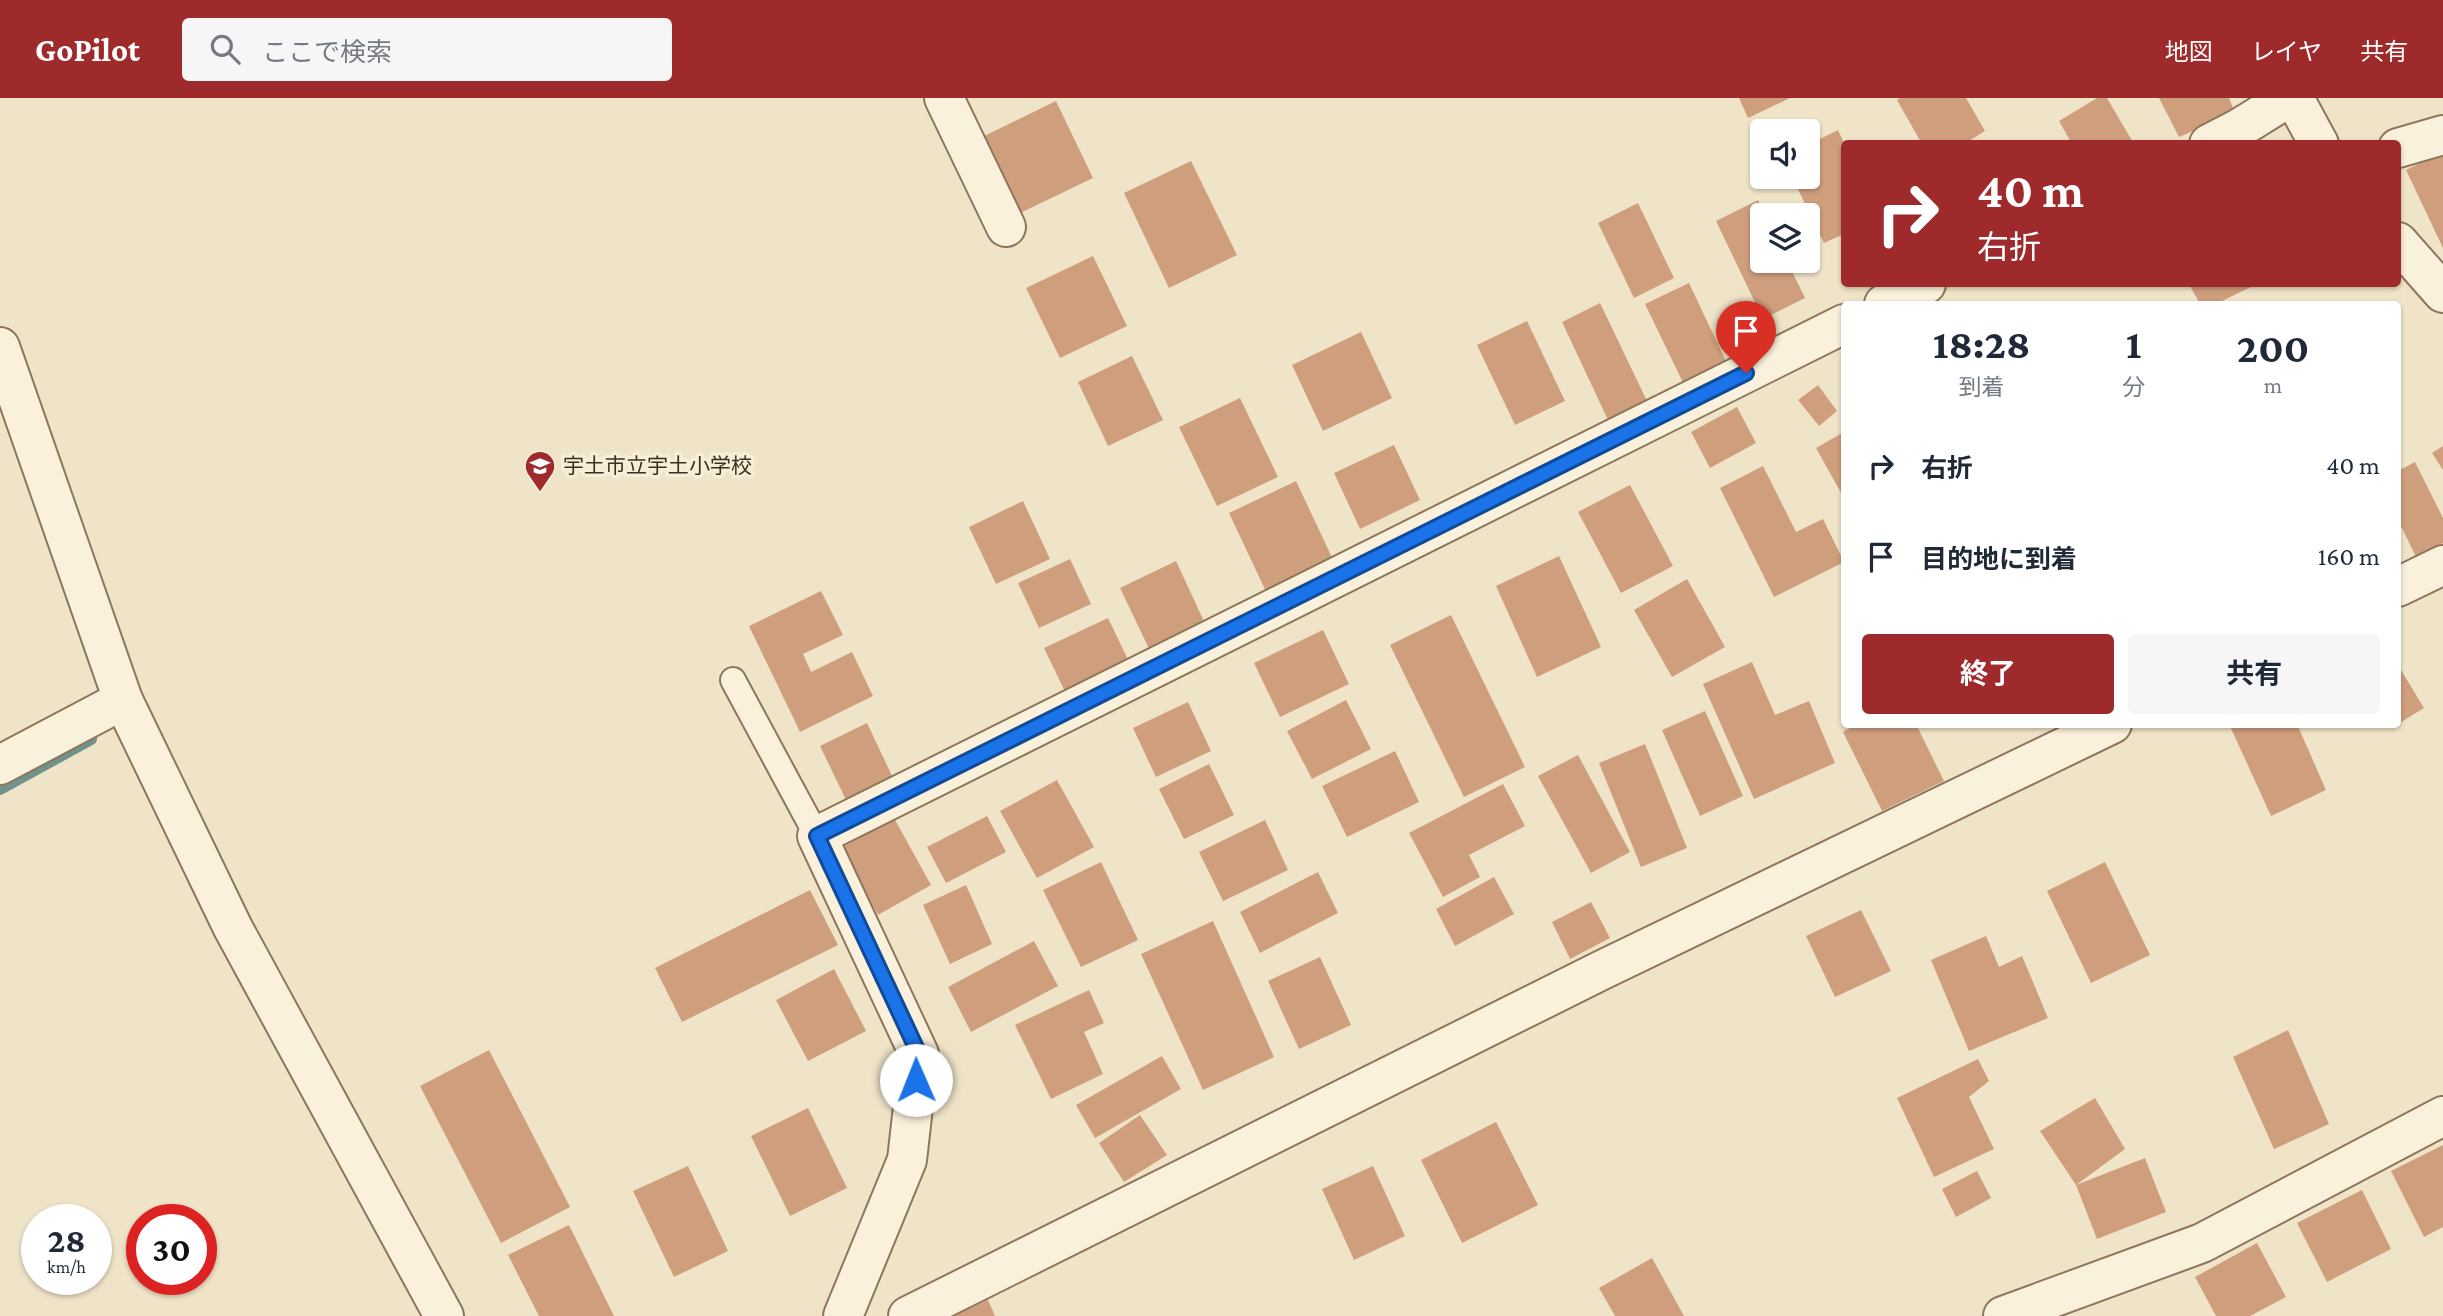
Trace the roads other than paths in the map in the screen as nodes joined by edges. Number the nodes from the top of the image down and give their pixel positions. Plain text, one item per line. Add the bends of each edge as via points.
1 (944, 98) edge
2 (2288, 98) edge
3 (2294, 98) edge
4 (2443, 135) edge
5 (2217, 140) edge
6 (2317, 140) edge
7 (2401, 147) edge
8 (1006, 227) dead end
9 (2401, 245) edge
10 (1920, 287) edge
11 (2443, 293) edge
12 (1890, 301) edge
13 (1841, 325) edge
14 (0, 348) edge
15 (2443, 565) edge
16 (2401, 586) edge
17 (733, 680) dead end
18 (122, 700) junction
19 (2104, 728) edge
20 (0, 765) edge
21 (817, 836) junction
22 (2443, 1116) edge
23 (444, 1316) edge
24 (843, 1316) edge
25 (908, 1316) edge
26 (2003, 1316) edge

1 - 8 street
2 - 5 street
3 - 6 street
4 - 7 street
9 - 11 street
10 - 12 street
13 - 21 street
14 - 18 street
15 - 16 street
17 - 21 lane
18 - 20 street
18 - 23 street via 233,928
19 - 25 street via 1602,970
21 - 24 street via 919,1054 907,1160
22 - 26 street via 2202,1243

